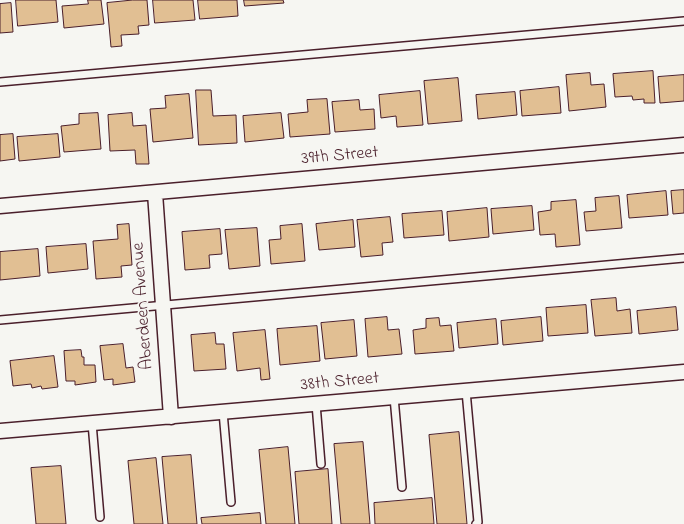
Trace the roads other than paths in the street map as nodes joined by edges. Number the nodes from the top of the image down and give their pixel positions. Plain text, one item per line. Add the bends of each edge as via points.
1 (684, 21) edge
2 (0, 82) edge
3 (684, 146) edge
4 (155, 193) junction
5 (0, 206) edge
6 (684, 258) edge
7 (163, 305) junction
8 (0, 320) edge
9 (684, 372) edge
10 (466, 391) junction
11 (394, 397) junction
12 (316, 404) junction
13 (223, 412) junction
14 (171, 417) junction
15 (92, 423) junction
16 (0, 431) edge
17 (321, 464) dead end
18 (402, 487) dead end
19 (231, 502) dead end
20 (100, 517) dead end
21 (476, 524) edge

1 - 2 lane
3 - 4 street, 39th Street
4 - 5 street, 39th Street
4 - 7 street, Aberdeen Avenue
6 - 7 lane
7 - 8 lane
7 - 14 street, Aberdeen Avenue
9 - 10 street, 38th Street
10 - 11 street, 38th Street
10 - 21 lane via 478,522
11 - 12 street, 38th Street
11 - 18 lane
12 - 13 street, 38th Street
12 - 17 lane
13 - 14 street, 38th Street
13 - 19 lane
14 - 15 street, 38th Street
15 - 16 street, 38th Street
15 - 20 lane

